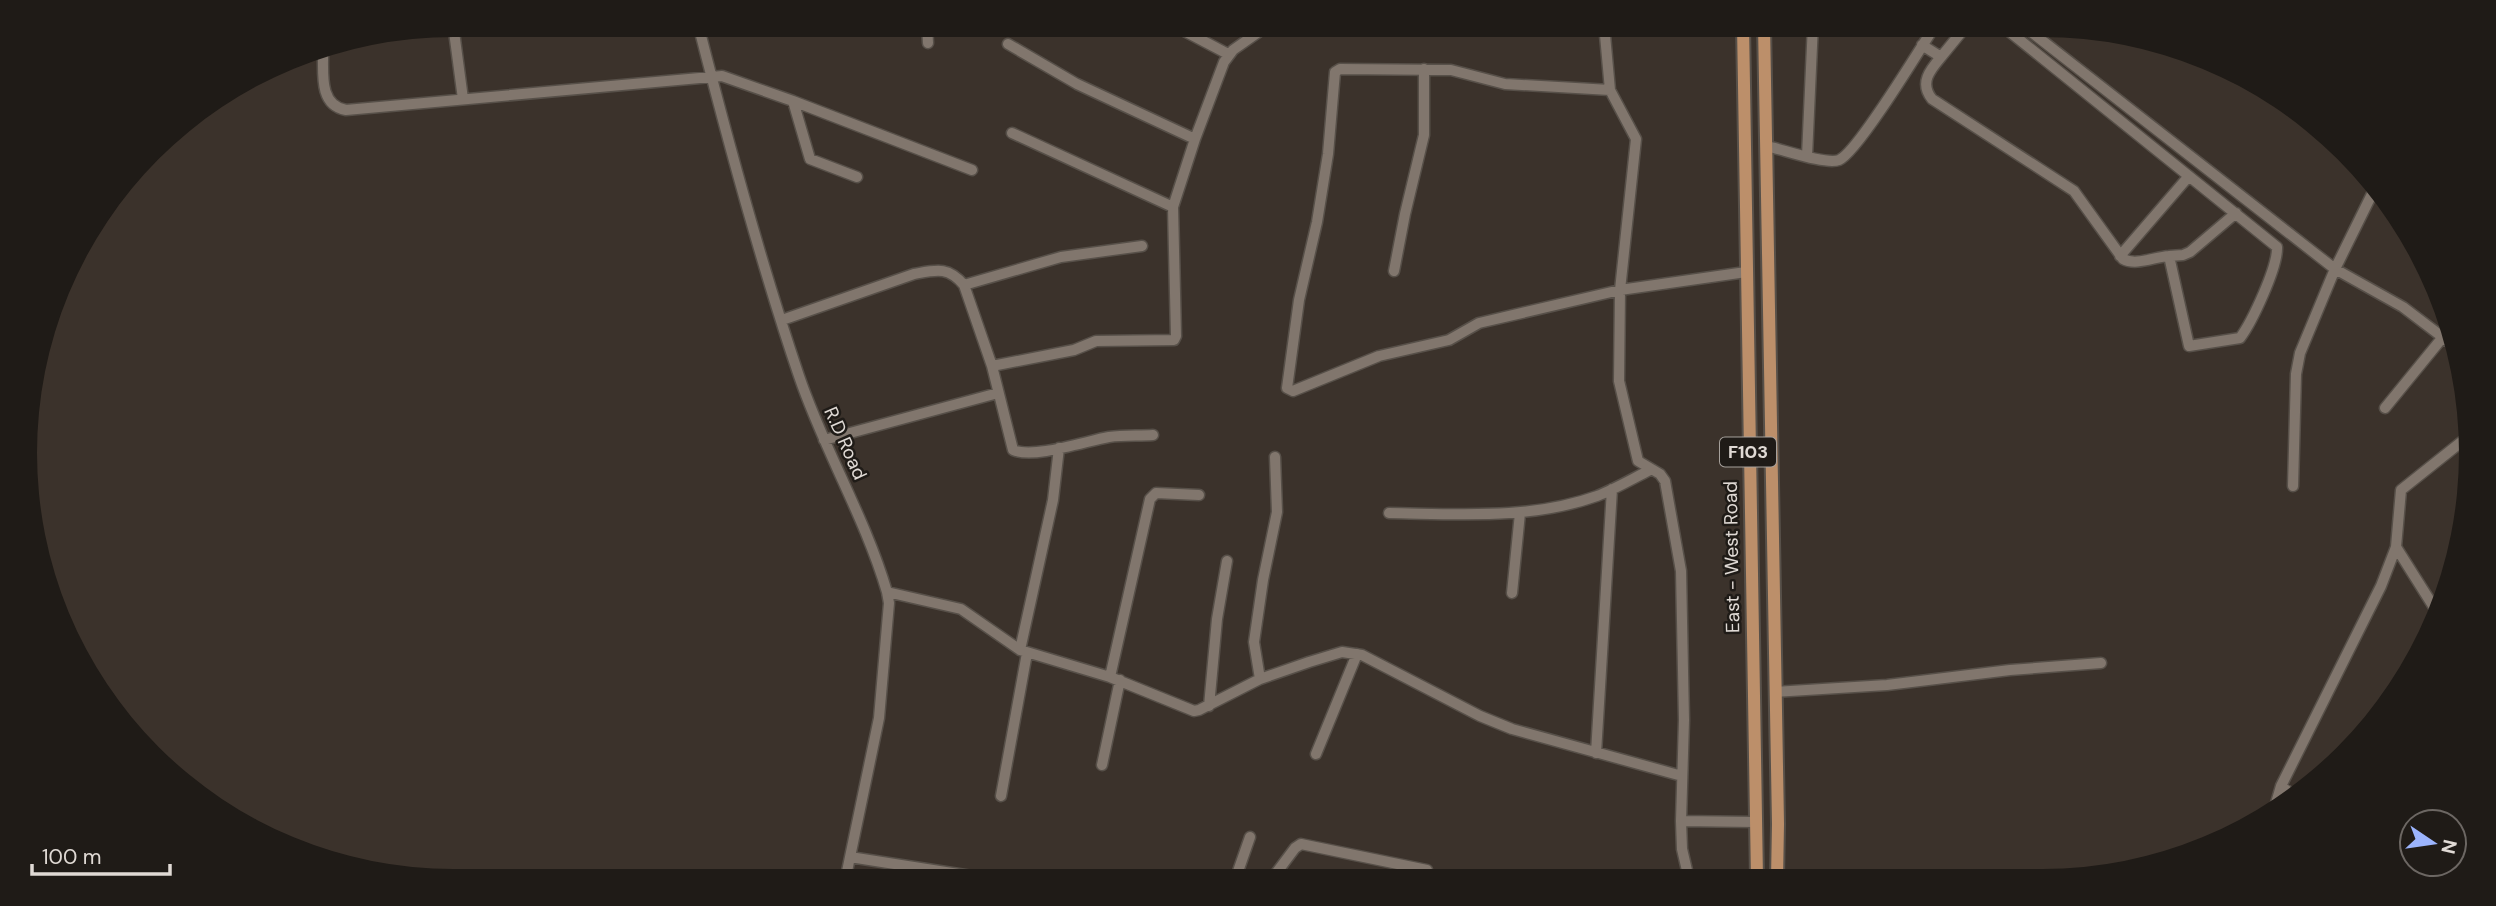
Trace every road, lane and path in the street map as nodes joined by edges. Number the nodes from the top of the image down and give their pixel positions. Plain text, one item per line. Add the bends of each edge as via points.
1 (455, 37) edge
2 (701, 37) edge
3 (928, 37) edge
4 (1196, 37) edge
5 (1252, 37) edge
6 (1605, 37) edge
7 (1743, 37) edge
8 (1764, 37) edge
9 (1812, 37) edge
10 (1928, 37) edge
11 (1957, 37) edge
12 (2016, 37) edge
13 (2038, 37) edge
14 (928, 43) dead end
15 (1008, 44) dead end
16 (1922, 46) junction
17 (1228, 54) junction
18 (1941, 57) junction
19 (324, 58) edge
20 (1424, 69) junction
21 (711, 76) junction
22 (1610, 90) junction
23 (463, 99) junction
24 (793, 100) junction
25 (1012, 133) dead end
26 (1195, 139) junction
27 (1766, 145) junction
28 (1807, 156) junction
29 (972, 170) dead end
30 (2189, 176) junction
31 (857, 177) dead end
32 (2371, 197) edge
33 (1173, 207) junction
34 (2235, 213) junction
35 (1142, 246) dead end
36 (2120, 256) junction
37 (2169, 256) junction
38 (2335, 269) junction
39 (1394, 271) dead end
40 (1746, 272) junction
41 (964, 285) junction
42 (1620, 290) junction
43 (782, 320) junction
44 (2443, 337) edge
45 (2444, 342) edge
46 (992, 366) junction
47 (998, 393) junction
48 (2385, 408) dead end
49 (1153, 435) dead end
50 (824, 440) junction
51 (2459, 444) edge
52 (1770, 447) junction
53 (1059, 448) junction
54 (1748, 448) junction
55 (1275, 457) dead end
56 (1650, 470) junction
57 (2292, 486) dead end
58 (1612, 489) junction
59 (1199, 495) dead end
60 (1389, 513) dead end
61 (1520, 513) junction
62 (2396, 547) junction
63 (1227, 561) dead end
64 (887, 592) junction
65 (1511, 593) dead end
66 (2431, 603) edge
67 (1023, 651) junction
68 (1357, 654) junction
69 (2101, 663) dead end
70 (1115, 678) junction
71 (1260, 679) junction
72 (1775, 692) junction
73 (1209, 705) junction
74 (1596, 753) junction
75 (1315, 754) dead end
76 (1102, 765) dead end
77 (1682, 776) junction
78 (2281, 786) junction
79 (2286, 790) edge
80 (1001, 796) dead end
81 (2278, 796) edge
82 (1681, 821) junction
83 (1755, 822) junction
84 (1250, 837) dead end
85 (850, 857) junction
86 (848, 869) edge
87 (908, 869) edge
88 (1239, 869) edge
89 (1279, 869) edge
90 (1422, 869) edge
91 (1687, 869) edge
92 (1756, 869) edge
93 (1777, 869) edge

1 - 23 street
2 - 21 street, R.D Road
3 - 14 street
4 - 17 street
5 - 17 street
6 - 22 street
7 - 40 main road, East - West Road / F103
8 - 27 main road, F103
9 - 28 street
10 - 16 street
11 - 18 street
12 - 30 street
13 - 38 street
15 - 26 street via 1077,83
16 - 18 street
16 - 28 street via 1843,157 1831,161
17 - 26 street
18 - 36 street via 1926,81 1932,99 2074,191
19 - 23 street via 325,92 338,109
20 - 22 street via 1461,71 1504,84
20 - 39 street via 1424,135
20 - 42 street via 1335,72 1328,154 1287,388 1293,391 1379,356 1449,340 1479,323
21 - 23 street
21 - 24 street
21 - 43 street, R.D Road
22 - 42 street via 1636,139
24 - 29 street
24 - 31 street via 810,159
25 - 33 street
26 - 33 street
27 - 28 street
27 - 52 main road, F103
30 - 34 street
30 - 36 street
32 - 38 street
33 - 46 street via 1174,340 1096,341 1074,350
34 - 37 street via 2190,252
34 - 37 street via 2277,247 2278,258 2239,338 2188,344
35 - 41 street via 1060,257
36 - 37 street via 2133,263
38 - 44 street via 2403,307
38 - 57 street via 2300,353
40 - 42 street
40 - 54 main road, East - West Road / F103
41 - 43 street via 945,271 914,274
41 - 46 street
42 - 56 street via 1619,390 1638,461
43 - 50 street, R.D Road
45 - 48 street
46 - 47 street
47 - 50 street
47 - 53 street via 1013,450
49 - 53 street via 1110,437
50 - 64 street, R.D Road
51 - 62 street via 2401,490
52 - 54 main road
52 - 72 main road, F103
53 - 67 street
54 - 83 main road, East - West Road / F103
55 - 71 street via 1277,512 1254,642
56 - 58 street
56 - 77 street via 1665,481 1681,571
58 - 61 street via 1570,504
58 - 74 street
59 - 70 street via 1156,493 1150,499
60 - 61 street
61 - 65 street
62 - 66 street
62 - 78 street
63 - 73 street
64 - 67 street via 961,608
64 - 85 street, R.D Road via 881,709
67 - 70 street
67 - 80 street
68 - 71 street via 1342,653
68 - 74 street via 1480,716
68 - 75 street
69 - 72 street
70 - 73 street via 1185,709
70 - 76 street
71 - 73 street
72 - 93 main road, F103
74 - 77 street
77 - 82 street
78 - 79 street
78 - 81 street
82 - 83 street
82 - 91 street
83 - 92 main road, East - West Road / F103
84 - 88 street
85 - 86 street, R.D Road
85 - 87 street
89 - 90 street via 1301,844

